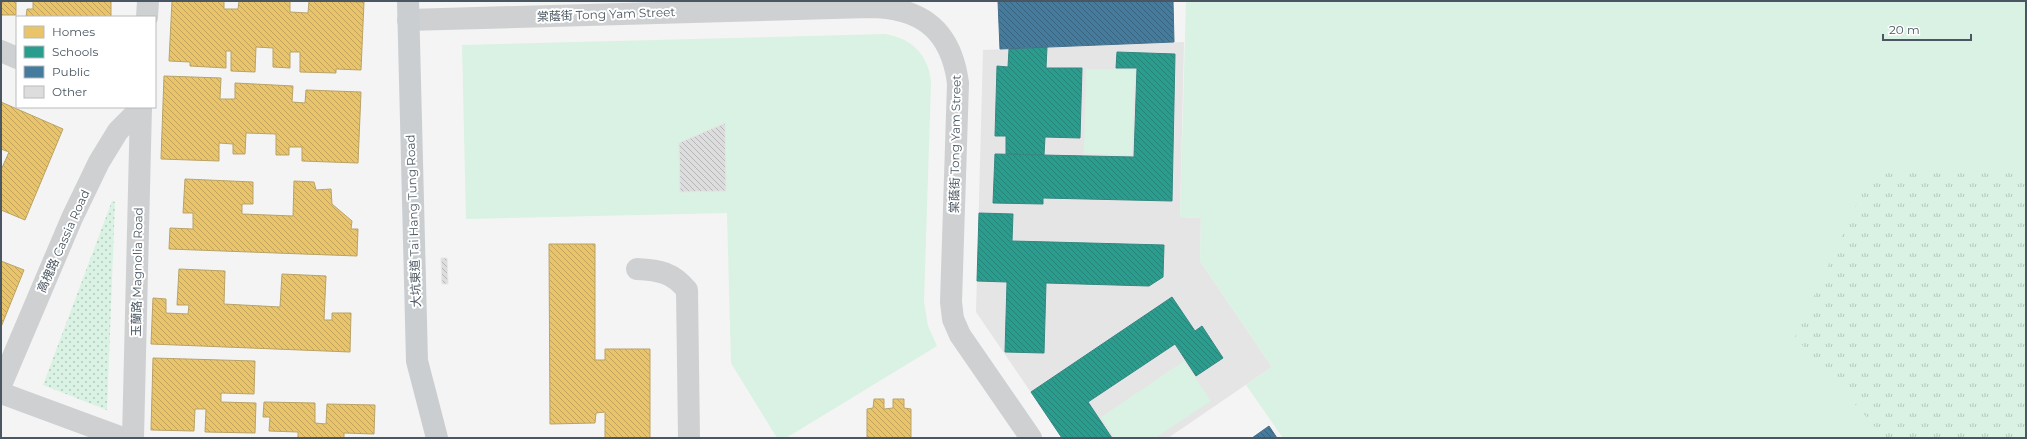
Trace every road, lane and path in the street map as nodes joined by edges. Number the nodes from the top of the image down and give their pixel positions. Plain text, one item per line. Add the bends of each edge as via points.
1 (148, 1) edge
2 (502, 9) edge
3 (408, 10) edge
4 (147, 16) edge
5 (1, 51) edge
6 (16, 58) edge
7 (139, 108) edge
8 (140, 108) edge
9 (637, 269) dead end
10 (1, 384) edge
11 (1, 393) edge
12 (123, 438) edge
13 (133, 438) edge
14 (437, 438) edge
15 (689, 438) edge
16 (1031, 438) edge

1 - 4 street
2 - 3 street, 棠蔭街 Tong Yam Street
2 - 16 street, 棠蔭街 Tong Yam Street via 889,7 904,10 932,26 951,52 958,83 951,310 960,335
3 - 14 main road, 大坑東道 Tai Hang Tung Road via 417,361
5 - 6 street
7 - 10 street, 高槐路 Cassia Road via 118,131 99,162 72,218
8 - 13 street, 玉蘭路 Magnolia Road
9 - 15 street via 657,270 678,279 687,290
11 - 12 street

